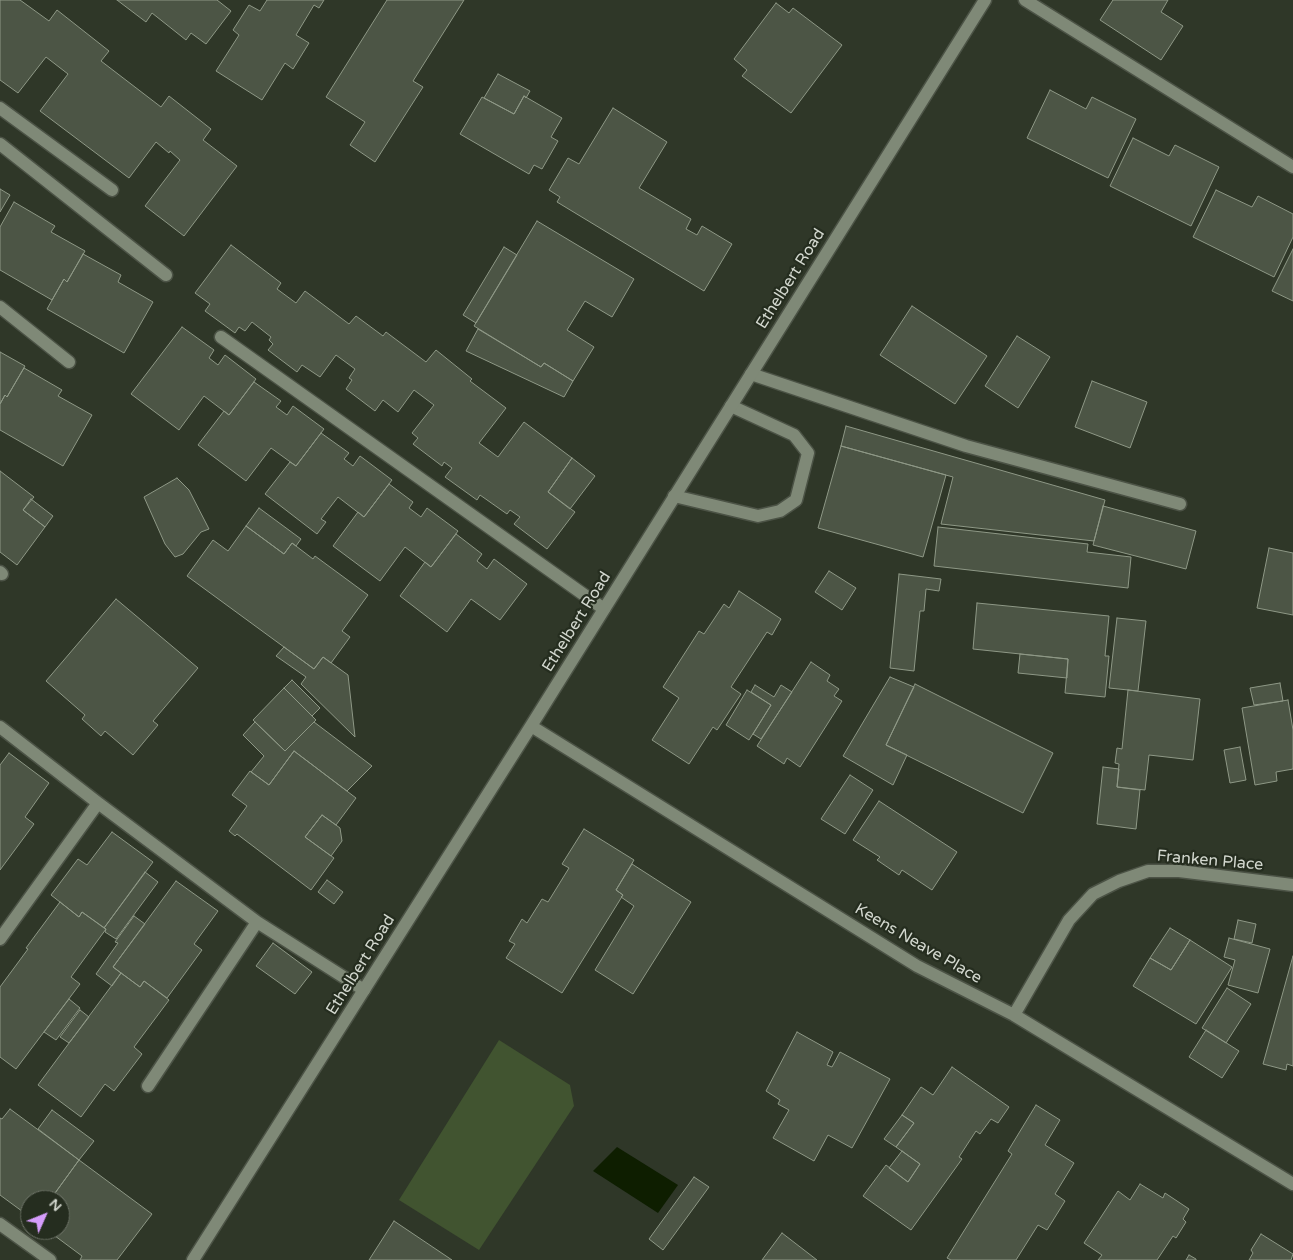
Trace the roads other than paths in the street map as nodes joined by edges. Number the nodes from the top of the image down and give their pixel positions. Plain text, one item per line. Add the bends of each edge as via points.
1 (985, 0) edge
2 (1026, 0) edge
3 (0, 108) edge
4 (0, 144) edge
5 (1293, 167) edge
6 (112, 190) dead end
7 (166, 275) dead end
8 (0, 307) edge
9 (221, 337) dead end
10 (69, 362) dead end
11 (751, 374) junction
12 (731, 406) junction
13 (674, 496) junction
14 (1180, 504) dead end
15 (604, 609) junction
16 (531, 726) junction
17 (0, 727) edge
18 (98, 803) junction
19 (1293, 885) edge
20 (257, 922) junction
21 (0, 939) edge
22 (364, 990) junction
23 (1014, 1015) junction
24 (148, 1086) dead end
25 (1293, 1184) edge
26 (0, 1224) edge
27 (50, 1260) edge
28 (193, 1260) edge

1 - 11 street, Ethelbert Road
2 - 5 street
3 - 6 street
4 - 7 street
8 - 10 street
9 - 15 street
11 - 12 street, Ethelbert Road
11 - 14 street via 966,446
12 - 13 street, Ethelbert Road
12 - 13 street via 794,435 808,453 796,500 780,512 758,516
13 - 15 street, Ethelbert Road
15 - 16 street, Ethelbert Road
16 - 22 street, Ethelbert Road
16 - 23 street, Keens Neave Place via 918,966
17 - 18 street
18 - 20 street
18 - 21 street
19 - 23 street, Franken Place via 1179,871 1148,871 1119,881 1093,894 1069,920
20 - 22 street
20 - 24 street
22 - 28 street, Ethelbert Road
23 - 25 street, Keens Neave Place
26 - 27 street

